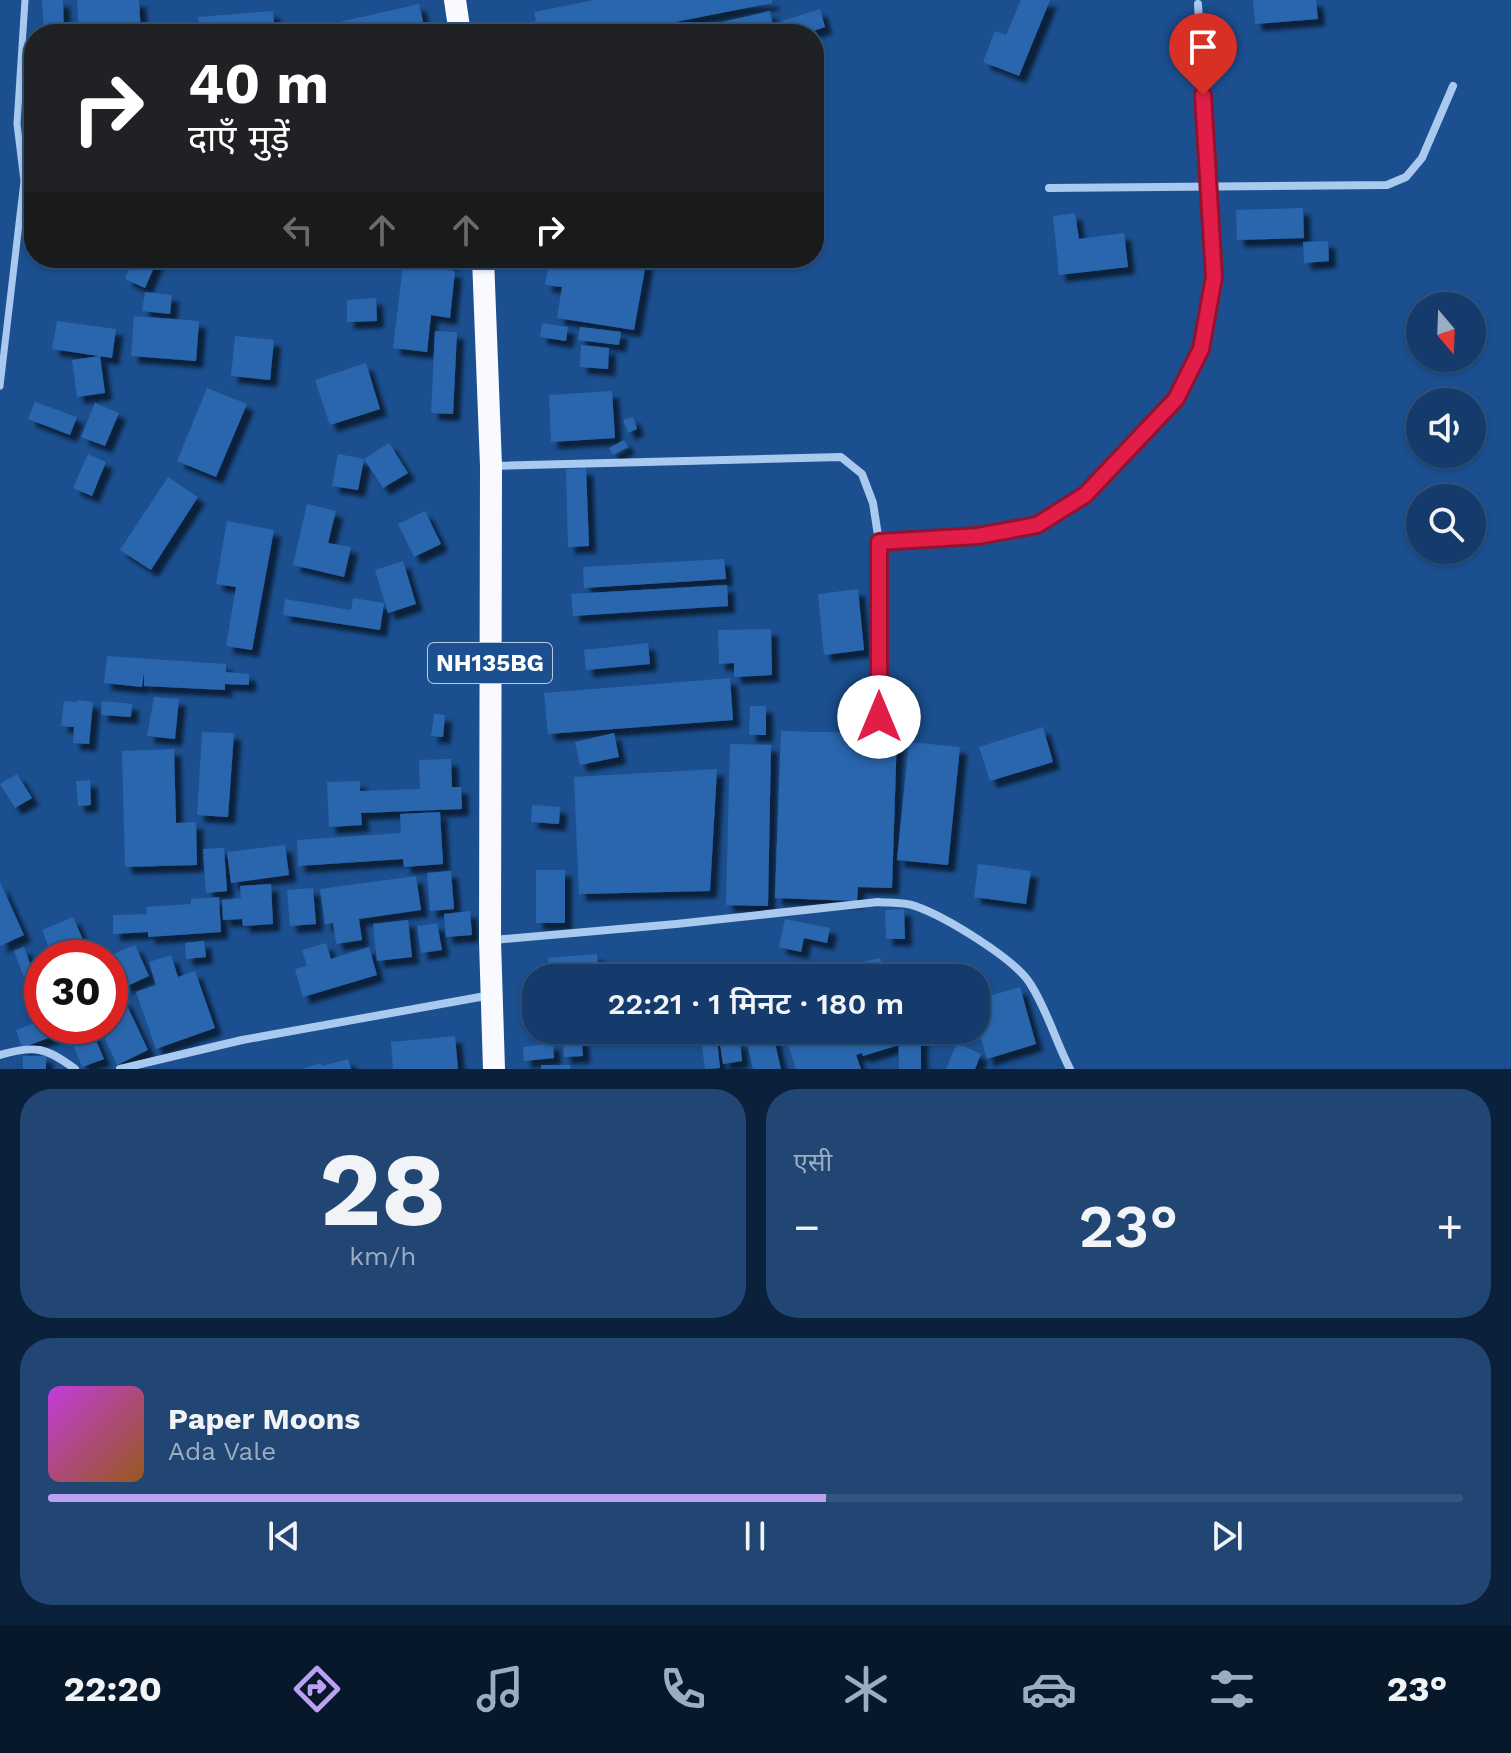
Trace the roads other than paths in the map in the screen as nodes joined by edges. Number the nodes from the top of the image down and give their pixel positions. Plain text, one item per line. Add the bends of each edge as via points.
1 (25, 0) edge
2 (455, 0) edge
3 (1198, 4) dead end
4 (459, 24) edge
5 (1453, 86) dead end
6 (1209, 185) junction
7 (1049, 188) dead end
8 (483, 268) edge
9 (0, 386) edge
10 (491, 466) junction
11 (879, 542) junction
12 (879, 717) dead end
13 (490, 941) junction
14 (491, 995) junction
15 (0, 1055) edge
16 (75, 1069) edge
17 (120, 1069) edge
18 (494, 1069) edge
19 (1070, 1069) edge

1 - 9 street via 17,124 24,181
2 - 4 highway
3 - 6 street
5 - 6 street via 1422,158 1406,177 1387,185
6 - 7 street
6 - 11 street via 1214,277 1201,349 1176,399 1085,495 1037,525 978,536
8 - 10 highway, NH135BG
10 - 11 street via 841,457 862,474
10 - 13 highway, NH135BG
11 - 12 street
13 - 14 highway, NH135BG
13 - 19 street via 878,902 912,905 1021,969
14 - 17 street via 242,1040
14 - 18 highway, NH135BG
15 - 16 street via 36,1048

